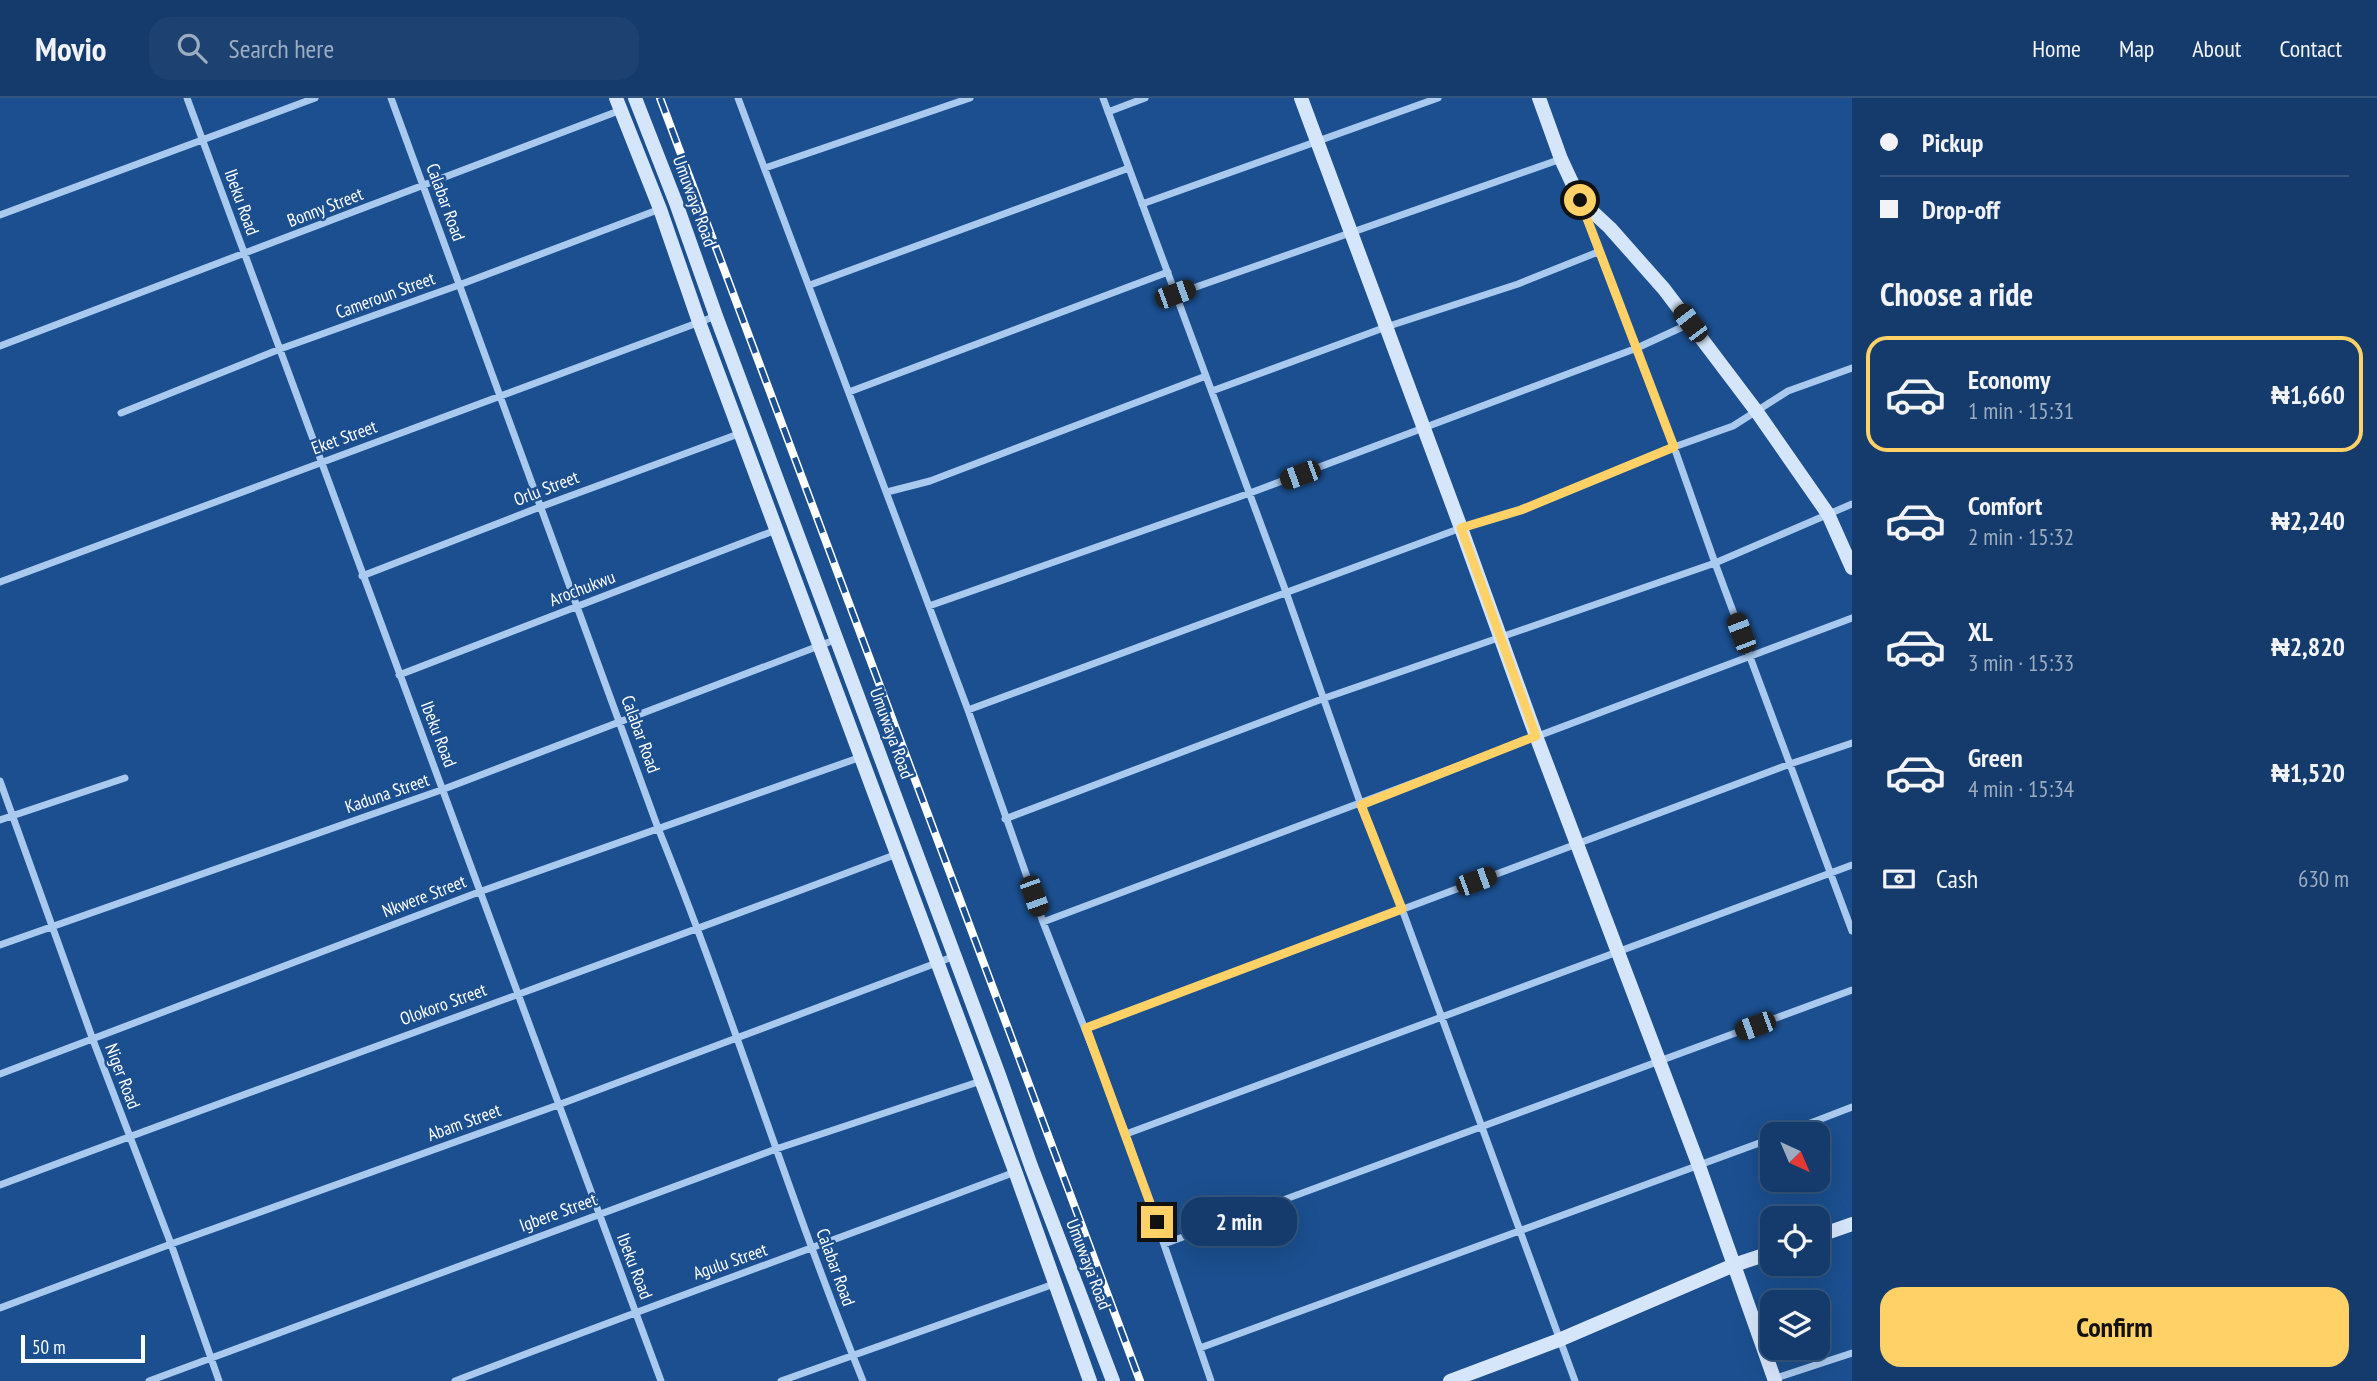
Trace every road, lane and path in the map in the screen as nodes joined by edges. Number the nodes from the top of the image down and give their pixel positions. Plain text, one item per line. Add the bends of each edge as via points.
1 (187, 98) edge
2 (315, 98) edge
3 (391, 98) edge
4 (635, 98) edge
5 (738, 98) edge
6 (970, 98) edge
7 (1103, 98) edge
8 (1145, 98) edge
9 (1301, 98) edge
10 (1438, 98) edge
11 (1539, 98) edge
12 (618, 104) edge
13 (1108, 112) junction
14 (201, 139) junction
15 (1317, 140) junction
16 (1561, 159) junction
17 (765, 168) junction
18 (1129, 168) junction
19 (424, 186) junction
20 (1580, 200) junction
21 (1142, 204) junction
22 (660, 209) junction
23 (0, 215) edge
24 (1351, 231) junction
25 (1598, 252) junction
26 (244, 254) junction
27 (1168, 272) junction
28 (460, 285) junction
29 (810, 285) junction
30 (1175, 294) junction
31 (716, 316) junction
32 (699, 322) junction
33 (1690, 323) junction
34 (1386, 327) junction
35 (0, 346) edge
36 (1637, 348) junction
37 (280, 349) junction
38 (1852, 368) edge
39 (1206, 376) junction
40 (1212, 391) junction
41 (849, 392) junction
42 (500, 396) junction
43 (1757, 412) junction
44 (121, 413) dead end
45 (1423, 428) junction
46 (741, 433) junction
47 (1674, 447) junction
48 (323, 462) junction
49 (887, 492) junction
50 (1250, 493) junction
51 (1852, 504) edge
52 (540, 507) junction
53 (1828, 514) junction
54 (1461, 528) junction
55 (777, 530) junction
56 (1715, 564) junction
57 (1852, 568) edge
58 (362, 576) junction
59 (0, 582) edge
60 (1286, 593) junction
61 (577, 607) junction
62 (929, 607) junction
63 (1852, 618) edge
64 (1499, 638) junction
65 (837, 639) junction
66 (820, 645) junction
67 (1749, 656) junction
68 (399, 675) junction
69 (1322, 699) junction
70 (968, 710) junction
71 (620, 722) junction
72 (1536, 736) junction
73 (1852, 743) edge
74 (862, 757) junction
75 (1790, 764) junction
76 (125, 778) dead end
77 (0, 781) edge
78 (444, 789) junction
79 (1361, 805) junction
80 (13, 815) junction
81 (1005, 819) junction
82 (0, 820) edge
83 (658, 828) junction
84 (1576, 844) junction
85 (897, 854) junction
86 (1852, 865) edge
87 (1831, 874) junction
88 (479, 892) junction
89 (1402, 909) junction
90 (1043, 922) junction
91 (51, 926) junction
92 (700, 929) junction
93 (1852, 931) edge
94 (0, 945) edge
95 (1616, 952) junction
96 (955, 956) junction
97 (938, 964) junction
98 (1852, 990) edge
99 (517, 993) junction
100 (1442, 1018) junction
101 (1086, 1028) junction
102 (737, 1038) junction
103 (93, 1040) junction
104 (1658, 1062) junction
105 (0, 1074) edge
106 (981, 1081) junction
107 (558, 1105) junction
108 (1852, 1107) edge
109 (1813, 1122) edge
110 (1481, 1126) junction
111 (1126, 1134) junction
112 (129, 1137) junction
113 (1760, 1143) edge
114 (776, 1149) junction
115 (1699, 1166) junction
116 (1015, 1171) junction
117 (0, 1185) edge
118 (598, 1214) junction
119 (1852, 1224) edge
120 (1520, 1232) junction
121 (1830, 1232) edge
122 (171, 1244) junction
123 (1164, 1244) junction
124 (812, 1249) junction
125 (1760, 1256) edge
126 (1734, 1265) junction
127 (1054, 1284) junction
128 (0, 1308) edge
129 (635, 1312) junction
130 (1559, 1340) junction
131 (1200, 1348) junction
132 (1852, 1353) edge
133 (852, 1354) junction
134 (211, 1358) junction
135 (1773, 1380) edge
136 (149, 1381) edge
137 (219, 1381) edge
138 (454, 1381) edge
139 (661, 1381) edge
140 (782, 1381) edge
141 (863, 1381) edge
142 (1090, 1381) edge
143 (1113, 1381) edge
144 (1211, 1381) edge
145 (1450, 1381) edge
146 (1575, 1381) edge

1 - 14 street, Ibeku Road
2 - 14 street
3 - 19 street, Calabar Road
4 - 31 street, Umuwaya Road
5 - 17 street
6 - 17 street
7 - 13 street
8 - 13 street
9 - 15 street
10 - 15 street
11 - 16 street
12 - 19 street, Bonny Street
12 - 22 street, Umuwaya Road
13 - 18 street
14 - 23 street
14 - 26 street, Ibeku Road
15 - 21 street
15 - 24 street
16 - 20 street
16 - 24 street
17 - 29 street
18 - 21 street
18 - 29 street
19 - 26 street, Bonny Street
19 - 28 street, Calabar Road
20 - 25 street
20 - 33 street
21 - 27 street
22 - 28 street, Cameroun Street
22 - 32 street, Umuwaya Road
24 - 30 street
24 - 34 street
25 - 34 street via 1518,285
25 - 36 street
26 - 35 street, Bonny Street
26 - 37 street, Ibeku Road
27 - 30 street
27 - 41 street
28 - 37 street, Cameroun Street
28 - 42 street, Calabar Road
29 - 41 street
30 - 39 street
31 - 32 street, Eket Street
31 - 65 street, Umuwaya Road
32 - 42 street, Eket Street
32 - 46 street, Umuwaya Road
33 - 36 street
33 - 43 street
34 - 40 street
34 - 45 street
36 - 45 street
36 - 47 street
37 - 44 street, Cameroun Street
37 - 48 street, Ibeku Road
38 - 43 street via 1787,391
39 - 40 street
39 - 49 street via 930,481
40 - 50 street
41 - 49 street
42 - 48 street, Eket Street
42 - 52 street, Calabar Road
43 - 47 street via 1733,426
43 - 53 street
45 - 50 street
45 - 54 street
46 - 52 street, Orlu Street
46 - 55 street, Umuwaya Road
47 - 54 street via 1521,510
47 - 56 street
48 - 58 street, Ibeku Road
48 - 59 street, Eket Street
49 - 62 street
50 - 60 street
50 - 62 street
51 - 53 street
52 - 58 street, Orlu Street
52 - 61 street, Calabar Road
53 - 56 street
53 - 57 street
54 - 60 street
54 - 64 street
55 - 61 street, Arochukwu
55 - 66 street, Umuwaya Road
56 - 64 street
56 - 67 street
58 - 68 street, Ibeku Road
60 - 69 street
60 - 70 street
61 - 68 street, Arochukwu
61 - 71 street, Calabar Road
62 - 70 street
63 - 67 street
64 - 69 street
64 - 72 street
65 - 66 street, Kaduna Street
65 - 96 street, Umuwaya Road
66 - 71 street, Kaduna Street
66 - 74 street, Umuwaya Road
67 - 72 street
67 - 75 street
68 - 78 street, Ibeku Road
69 - 79 street
69 - 81 street
70 - 81 street
71 - 78 street, Kaduna Street
71 - 83 street, Calabar Road
72 - 79 street
72 - 84 street
73 - 75 street
74 - 83 street, Nkwere Street
74 - 85 street, Umuwaya Road
75 - 84 street
75 - 87 street
76 - 80 street
77 - 80 street, Niger Road
78 - 88 street, Ibeku Road
78 - 91 street, Kaduna Street
79 - 89 street
79 - 90 street
80 - 82 street
80 - 91 street, Niger Road
81 - 90 street
83 - 88 street, Nkwere Street
83 - 92 street, Calabar Road
84 - 89 street
84 - 95 street
85 - 92 street, Olokoro Street
85 - 97 street, Umuwaya Road
86 - 87 street
87 - 93 street
87 - 95 street
88 - 99 street, Ibeku Road
88 - 103 street, Nkwere Street
89 - 100 street
89 - 101 street
90 - 101 street
91 - 94 street, Kaduna Street
91 - 103 street, Niger Road
92 - 99 street, Olokoro Street
92 - 102 street, Calabar Road
95 - 100 street
95 - 104 street
96 - 97 street, Abam Street
96 - 143 street, Umuwaya Road
97 - 102 street, Abam Street
97 - 106 street, Umuwaya Road
98 - 104 street
99 - 107 street, Ibeku Road
99 - 112 street, Olokoro Street
100 - 110 street
100 - 111 street
101 - 111 street
102 - 107 street, Abam Street
102 - 114 street, Calabar Road
103 - 105 street, Nkwere Street
103 - 112 street, Niger Road
104 - 110 street
104 - 115 street
106 - 114 street, Igbere Street
106 - 116 street, Umuwaya Road
107 - 118 street, Ibeku Road
107 - 122 street, Abam Street
108 - 109 street
110 - 120 street
110 - 123 street
111 - 123 street
112 - 117 street, Olokoro Street
112 - 122 street, Niger Road
113 - 115 street
114 - 118 street, Igbere Street
114 - 124 street, Calabar Road
115 - 120 street
115 - 126 street
116 - 124 street, Agulu Street
116 - 127 street, Umuwaya Road
118 - 129 street, Ibeku Road
118 - 134 street, Igbere Street
119 - 121 street
120 - 130 street
120 - 131 street
122 - 128 street, Abam Street
122 - 134 street, Niger Road
123 - 131 street
124 - 129 street, Agulu Street
124 - 133 street, Calabar Road
125 - 126 street
126 - 130 street
126 - 135 street
127 - 133 street
127 - 142 street, Umuwaya Road
129 - 138 street, Agulu Street
129 - 139 street, Ibeku Road
130 - 145 street
130 - 146 street
131 - 144 street
132 - 135 street
133 - 140 street
133 - 141 street, Calabar Road
134 - 136 street, Igbere Street
134 - 137 street, Niger Road

